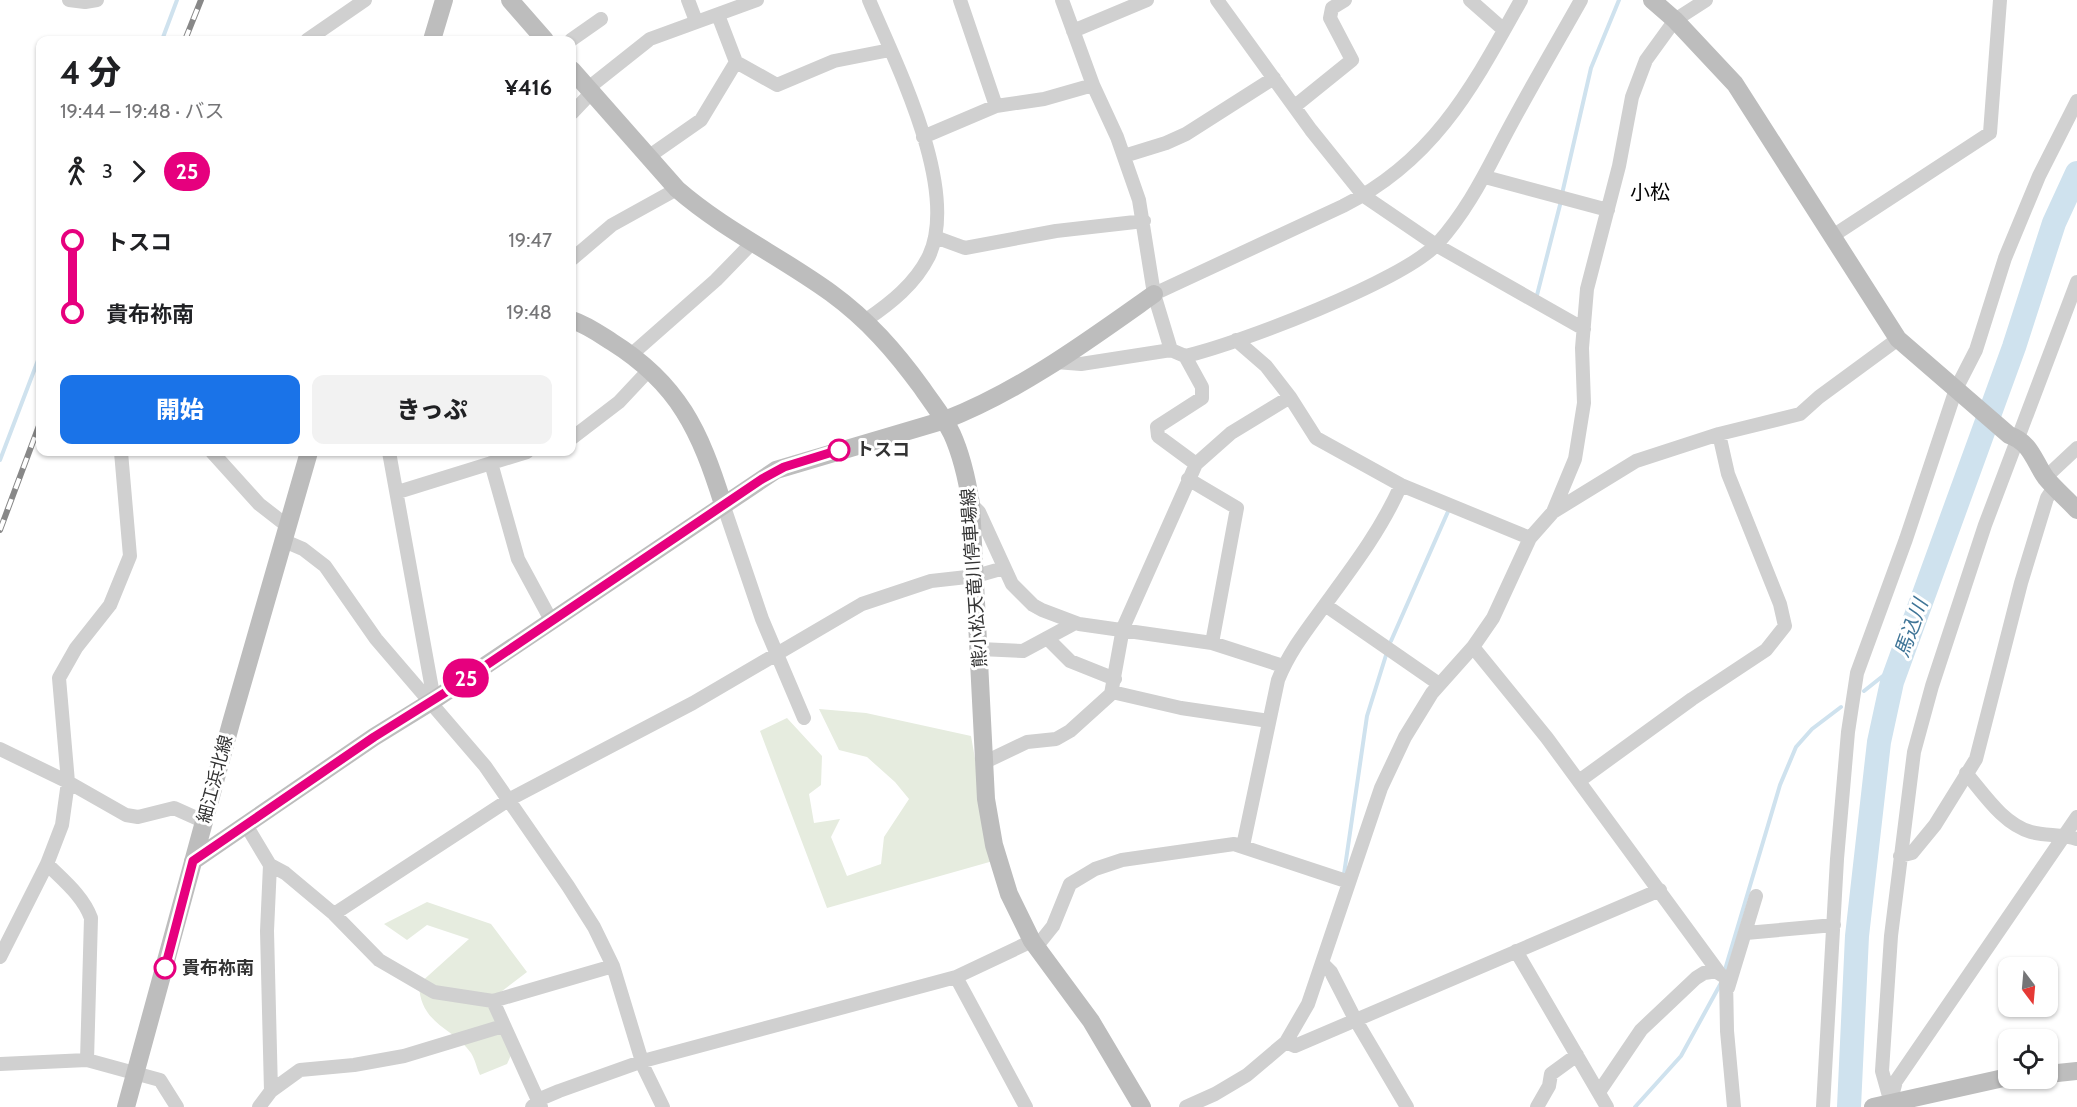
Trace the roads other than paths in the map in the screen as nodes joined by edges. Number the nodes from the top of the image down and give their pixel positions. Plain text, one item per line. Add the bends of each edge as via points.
1 (69, 0) edge
2 (97, 0) edge
3 (365, 0) edge
4 (444, 0) edge
5 (510, 0) edge
6 (688, 0) edge
7 (756, 0) edge
8 (869, 0) edge
9 (960, 0) edge
10 (1062, 0) edge
11 (1146, 0) edge
12 (1217, 0) edge
13 (1345, 0) edge
14 (1470, 0) edge
15 (1521, 0) edge
16 (1581, 0) edge
17 (1652, 0) edge
18 (1706, 0) edge
19 (2000, 0) edge
20 (718, 15) junction
21 (601, 19) dead end
22 (1675, 20) junction
23 (696, 21) junction
24 (1504, 30) junction
25 (1073, 32) junction
26 (313, 36) edge
27 (433, 36) edge
28 (542, 36) edge
29 (576, 36) edge
30 (890, 50) junction
31 (736, 62) junction
32 (576, 75) edge
33 (1274, 78) junction
34 (1093, 85) junction
35 (589, 91) junction
36 (2077, 101) edge
37 (996, 106) junction
38 (1295, 106) junction
39 (576, 108) edge
40 (923, 137) junction
41 (1124, 156) junction
42 (648, 157) junction
43 (1485, 177) junction
44 (676, 189) junction
45 (1364, 196) junction
46 (1608, 210) junction
47 (1144, 221) junction
48 (935, 237) junction
49 (1831, 237) junction
50 (752, 243) junction
51 (1436, 245) junction
52 (576, 256) edge
53 (2077, 282) edge
54 (1154, 294) junction
55 (866, 320) junction
56 (576, 321) edge
57 (1584, 329) junction
58 (1898, 339) junction
59 (1236, 340) junction
60 (1171, 350) junction
61 (632, 354) junction
62 (1185, 356) junction
63 (1056, 362) junction
64 (648, 370) junction
65 (1959, 391) junction
66 (1290, 397) junction
67 (945, 420) junction
68 (1719, 434) junction
69 (576, 435) edge
70 (2014, 436) junction
71 (2077, 450) edge
72 (121, 456) edge
73 (216, 456) edge
74 (308, 456) edge
75 (390, 456) edge
76 (514, 456) edge
77 (491, 463) junction
78 (1196, 464) junction
79 (1188, 479) junction
80 (2051, 482) junction
81 (1401, 485) junction
82 (398, 492) junction
83 (723, 504) junction
84 (971, 504) junction
85 (2077, 510) edge
86 (1553, 512) junction
87 (284, 533) junction
88 (1530, 538) junction
89 (1004, 568) junction
90 (976, 576) junction
91 (1325, 605) junction
92 (552, 621) junction
93 (1075, 623) junction
94 (1124, 628) junction
95 (1048, 639) junction
96 (1212, 642) junction
97 (1473, 647) junction
98 (980, 649) junction
99 (777, 656) junction
100 (1283, 666) junction
101 (1439, 684) junction
102 (1113, 686) junction
103 (432, 701) junction
104 (804, 718) dead end
105 (1269, 721) junction
106 (0, 749) edge
107 (985, 762) junction
108 (1966, 773) junction
109 (1579, 781) junction
110 (68, 782) junction
111 (510, 799) junction
112 (2077, 818) edge
113 (203, 821) junction
114 (246, 825) junction
115 (2071, 837) edge
116 (1243, 846) junction
117 (1900, 856) junction
118 (193, 861) junction
119 (47, 864) junction
120 (270, 866) junction
121 (1349, 882) junction
122 (1660, 890) junction
123 (1756, 897) dead end
124 (334, 914) junction
125 (1834, 925) junction
126 (1746, 933) junction
127 (1035, 944) junction
128 (1516, 951) junction
129 (0, 957) edge
130 (1323, 964) junction
131 (613, 966) junction
132 (956, 976) junction
133 (1723, 979) junction
134 (493, 1001) junction
135 (1355, 1019) junction
136 (503, 1026) junction
137 (1287, 1042) junction
138 (1577, 1055) junction
139 (87, 1060) junction
140 (643, 1061) junction
141 (0, 1064) edge
142 (2077, 1071) edge
143 (2058, 1073) edge
144 (136, 1074) junction
145 (1998, 1079) edge
146 (271, 1090) junction
147 (1599, 1092) junction
148 (537, 1105) edge
149 (1883, 1106) edge
150 (126, 1107) edge
151 (177, 1107) edge
152 (259, 1107) edge
153 (663, 1107) edge
154 (1026, 1107) edge
155 (1142, 1107) edge
156 (1186, 1107) edge
157 (1407, 1107) edge
158 (1538, 1107) edge
159 (1607, 1107) edge
160 (1734, 1107) edge
161 (1823, 1107) edge

1 - 2 street
3 - 26 street
4 - 27 main road
5 - 28 main road
6 - 23 street
7 - 20 street
8 - 30 street
9 - 37 street
10 - 25 street
11 - 25 street
12 - 33 street
13 - 38 street via 1332,8 1330,18 1352,60
14 - 24 street
15 - 24 street
16 - 43 street
17 - 22 main road
18 - 22 street
19 - 49 street via 1990,133
20 - 23 street
20 - 31 street
21 - 29 street
22 - 46 street via 1646,60 1632,97
22 - 49 main road via 1735,84
23 - 35 street via 650,39
24 - 45 street via 1467,96 1440,131 1411,161
25 - 34 street
30 - 31 street via 834,61 777,85
30 - 40 street
31 - 42 street via 701,120
32 - 35 main road, 熊小松天竜川停車場線
33 - 38 street
33 - 41 street via 1186,134
34 - 37 street via 1044,99
34 - 41 street
35 - 39 street
35 - 42 main road, 熊小松天竜川停車場線
36 - 65 street via 2004,258
37 - 40 street
38 - 45 street
40 - 48 street via 935,177
41 - 47 street
42 - 44 main road, 熊小松天竜川停車場線
43 - 46 street
43 - 51 street
44 - 50 main road, 熊小松天竜川停車場線
44 - 52 street via 612,225
45 - 51 street
45 - 54 street
46 - 57 street via 1587,289
47 - 48 street via 1056,231 965,248
47 - 54 street
48 - 55 street via 929,255 911,282
49 - 58 main road
50 - 55 main road, 熊小松天竜川停車場線
50 - 61 street
51 - 57 street
51 - 59 street via 1413,263 1335,301
53 - 70 street
54 - 60 street
54 - 63 main road
55 - 67 main road, 熊小松天竜川停車場線
56 - 61 main road
57 - 86 street via 1584,403 1575,459
58 - 65 main road
58 - 68 street via 1800,414
59 - 62 street
59 - 66 street via 1266,366
60 - 62 street
60 - 63 street via 1081,364
61 - 64 main road
62 - 78 street via 1202,387 1202,398 1156,431
63 - 67 main road
64 - 69 street via 619,402
64 - 83 main road via 672,391 688,416
65 - 70 main road
65 - 125 street via 1857,673 1848,732
66 - 78 street via 1231,434
66 - 81 street via 1316,438
67 - 83 main road via 784,467
67 - 84 main road, 熊小松天竜川停車場線 via 961,458
68 - 86 street via 1636,461
68 - 109 street via 1728,474 1780,604 1785,626 1766,650
70 - 80 main road via 2039,461
70 - 117 street via 1914,752
71 - 80 street
72 - 110 street via 130,556 110,605 76,648 59,678
73 - 87 street
74 - 87 main road, 細江浜北線
75 - 82 street
76 - 77 street
77 - 82 street
77 - 92 street via 518,559
78 - 79 street
79 - 94 street
79 - 96 street via 1237,508
80 - 85 main road
80 - 108 street via 1976,759
81 - 88 street
81 - 91 street via 1377,534
82 - 103 street
83 - 92 main road
83 - 99 street
84 - 89 street via 979,512
84 - 90 main road, 熊小松天竜川停車場線
86 - 88 street
87 - 103 street via 325,566 376,639
87 - 113 main road, 細江浜北線
88 - 97 street via 1493,618
89 - 90 street
89 - 93 street via 1012,584 1033,605
90 - 98 main road, 熊小松天竜川停車場線
90 - 99 street via 931,581 862,604
91 - 100 street
91 - 101 street
92 - 103 main road
93 - 94 street
93 - 95 street
94 - 96 street
94 - 102 street
95 - 98 street via 1023,651
95 - 102 street via 1070,661
96 - 100 street
97 - 101 street
97 - 109 street
98 - 107 main road, 熊小松天竜川停車場線
99 - 104 street
99 - 111 street
100 - 105 street
101 - 121 street via 1392,764
102 - 105 street via 1181,708
102 - 107 street via 1097,709 1070,731 1056,739 1027,742
103 - 111 street
103 - 114 main road
105 - 116 street
106 - 110 street
107 - 127 main road, 熊小松天竜川停車場線 via 994,845 1009,894
108 - 115 street via 2002,815 2030,832
108 - 117 street via 1935,825 1912,853
109 - 122 street
110 - 113 street via 126,815 138,817 174,808
110 - 119 street via 62,825
111 - 124 street
111 - 131 street via 594,927
112 - 115 street
113 - 118 main road, 細江浜北線
114 - 118 main road
114 - 120 street
115 - 149 street via 1896,1081
116 - 121 street
116 - 127 street via 1197,848 1122,860 1095,869 1070,884 1053,926
117 - 149 street via 1890,936
118 - 144 main road, 細江浜北線
119 - 129 street
119 - 139 street via 87,906 91,918
120 - 124 street via 285,873
120 - 146 street via 267,932
121 - 130 street
122 - 128 street
122 - 133 street
123 - 126 street
124 - 134 street via 379,960 419,984 444,995
125 - 126 street
125 - 161 street
126 - 133 street
127 - 132 street
127 - 155 main road, 熊小松天竜川停車場線 via 1091,1021
128 - 135 street
128 - 138 street
130 - 135 street
130 - 137 street via 1308,1004
131 - 134 street
131 - 140 street
132 - 140 street
132 - 154 street
133 - 147 street via 1704,973 1696,978 1647,1023
133 - 160 street
134 - 136 street
135 - 137 street via 1295,1046
135 - 157 street
136 - 146 street via 404,1056 300,1070
136 - 148 street
137 - 156 street via 1247,1075
138 - 147 street
138 - 158 street via 1551,1074
139 - 141 street
139 - 144 street
140 - 148 street via 559,1091
140 - 153 street
142 - 143 main road
144 - 150 main road, 細江浜北線
144 - 151 street via 160,1080
145 - 149 main road
146 - 152 street
147 - 159 street

